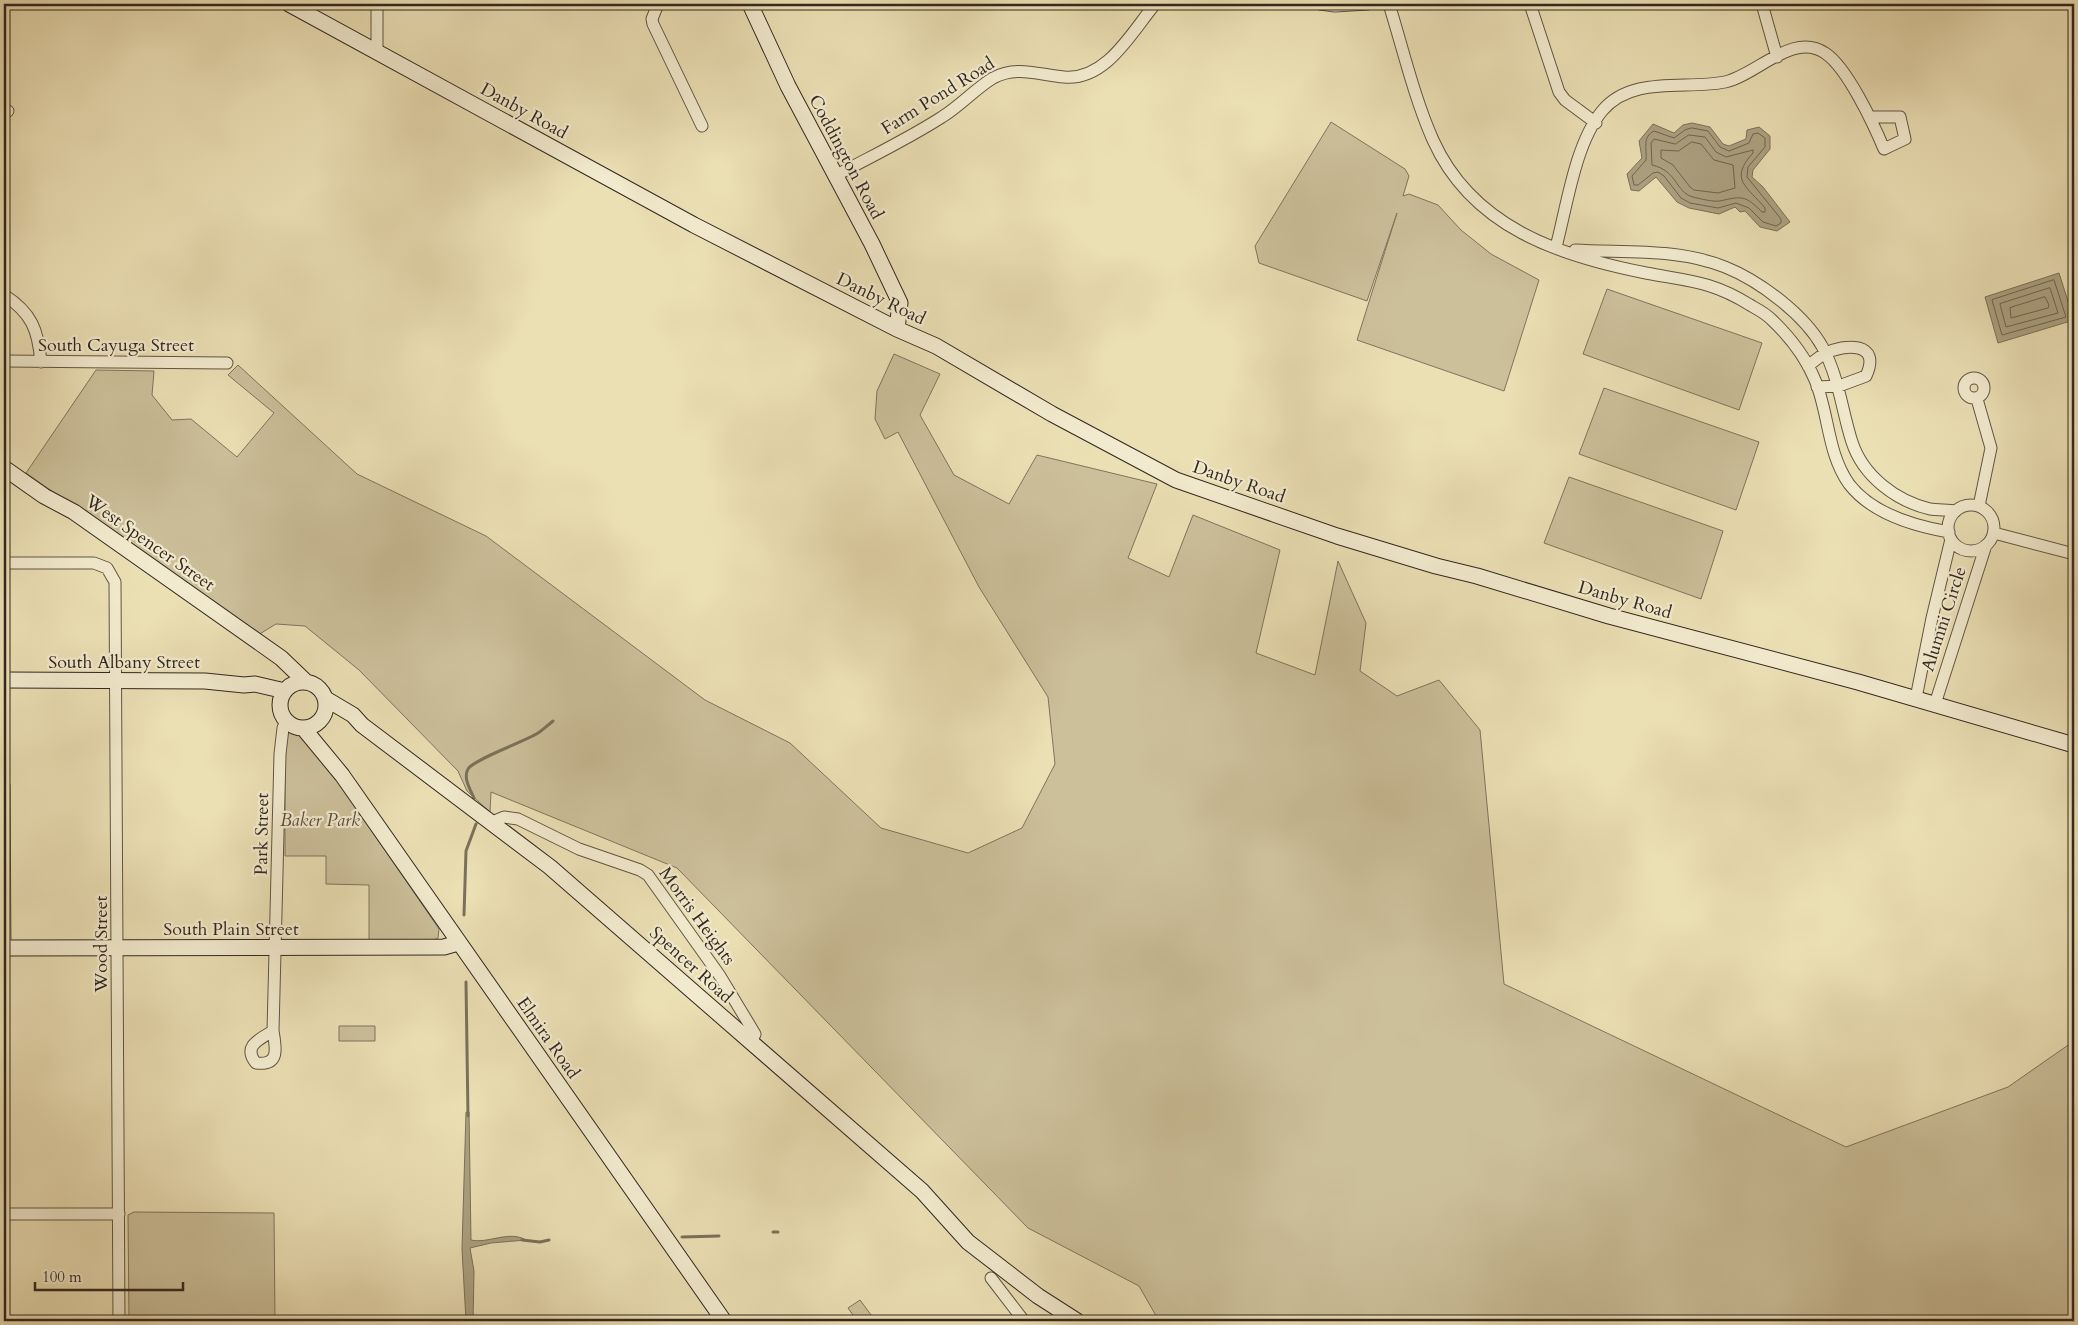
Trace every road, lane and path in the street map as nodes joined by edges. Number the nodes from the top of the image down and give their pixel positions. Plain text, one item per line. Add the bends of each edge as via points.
1 (289, 4) edge
2 (377, 4) edge
3 (658, 4) edge
4 (750, 4) edge
5 (1155, 4) edge
6 (1320, 4) edge
7 (1368, 4) edge
8 (1389, 4) edge
9 (1530, 4) edge
10 (1762, 4) edge
11 (377, 52) junction
12 (1777, 57) junction
13 (1871, 117) dead end
14 (1596, 123) junction
15 (702, 126) dead end
16 (835, 176) junction
17 (1556, 247) junction
18 (4, 295) edge
19 (897, 329) junction
20 (1825, 354) junction
21 (4, 361) edge
22 (40, 362) junction
23 (227, 363) dead end
24 (1808, 366) junction
25 (1839, 386) junction
26 (1817, 387) junction
27 (1977, 398) dead end
28 (4, 468) edge
29 (1979, 506) junction
30 (1956, 511) junction
31 (1994, 533) junction
32 (1950, 536) junction
33 (1986, 545) junction
34 (2074, 554) edge
35 (4, 563) edge
36 (271, 652) junction
37 (4, 680) edge
38 (304, 680) junction
39 (116, 682) junction
40 (284, 695) junction
41 (1916, 698) junction
42 (326, 699) junction
43 (1935, 704) junction
44 (322, 718) junction
45 (286, 721) junction
46 (362, 725) junction
47 (304, 729) junction
48 (2074, 745) edge
49 (342, 775) junction
50 (4, 786) edge
51 (492, 822) junction
52 (458, 943) junction
53 (118, 947) junction
54 (4, 948) edge
55 (275, 948) junction
56 (273, 1031) dead end
57 (751, 1043) junction
58 (4, 1214) edge
59 (119, 1214) junction
60 (991, 1278) dead end
61 (119, 1321) edge
62 (724, 1321) edge
63 (1024, 1321) edge
64 (1077, 1321) edge

1 - 11 street, Danby Road
2 - 11 street
3 - 15 street via 653,24
4 - 16 street, Coddington Road
5 - 16 street, Farm Pond Road via 1116,52 1092,72 1071,77 1020,71 1006,73 984,85 943,117
6 - 7 street
8 - 17 street via 1426,121 1455,178 1490,214 1522,234
9 - 14 street via 1559,92 1564,100
10 - 12 street
11 - 19 street, Danby Road via 694,225
12 - 13 street via 1793,48 1807,46 1825,53 1837,64
12 - 14 street via 1726,82 1654,86 1631,92 1612,102
14 - 17 street via 1581,152
16 - 19 street, Coddington Road via 900,303
17 - 20 street via 1638,250 1725,267 1788,306 1810,330
17 - 24 street via 1612,266 1718,287 1769,317 1791,339
18 - 22 street via 33,322 38,334
19 - 41 street, Danby Road via 936,346 1052,414 1176,480 1337,536 1436,566
20 - 24 street
20 - 25 street
20 - 25 street via 1851,346 1869,354 1872,365 1866,376
21 - 22 street, South Cayuga Street
22 - 23 street, South Cayuga Street
24 - 26 street
25 - 26 street
25 - 30 street via 1852,444 1865,468 1882,487 1929,508
26 - 32 street via 1830,440 1839,466 1850,484 1889,514
27 - 29 street via 1991,448
28 - 36 street, West Spencer Street via 74,512
29 - 30 street via 1967,505
29 - 31 street via 1992,518
30 - 32 street via 1950,519
31 - 33 street
31 - 34 street
32 - 33 street via 1958,547 1968,550 1978,550
32 - 41 street, Alumni Circle
33 - 43 street, Alumni Circle
35 - 39 street, Wood Street via 94,564 107,568 116,590
36 - 38 street, West Spencer Street
36 - 40 street, West Spencer Street
37 - 39 street, South Albany Street
38 - 40 street
38 - 42 street, West Spencer Street via 319,688
39 - 40 street, South Albany Street via 205,681 244,685
39 - 53 street, Wood Street
40 - 45 street
41 - 43 street, Danby Road
42 - 44 street
42 - 46 street, Spencer Road via 353,715
43 - 48 street, Danby Road
44 - 46 street, Spencer Road
44 - 47 street
44 - 49 street, Elmira Road via 324,738 340,765
45 - 47 street
45 - 55 street, Park Street via 281,740 278,933
46 - 51 street, Spencer Road
47 - 49 street, Elmira Road
49 - 52 street, Elmira Road
50 - 54 street
51 - 57 street, Spencer Road via 558,873
51 - 57 street, Morris Heights via 504,817 518,820 648,875 749,1022 754,1034
52 - 55 street, South Plain Street via 444,947
52 - 62 street, Elmira Road
53 - 54 street, South Plain Street
53 - 55 street, South Plain Street
53 - 59 street, Wood Street
55 - 56 street, Park Street
57 - 64 street, Spencer Road via 922,1191 955,1230 979,1251
58 - 59 street
59 - 61 street, Wood Street
60 - 63 street

